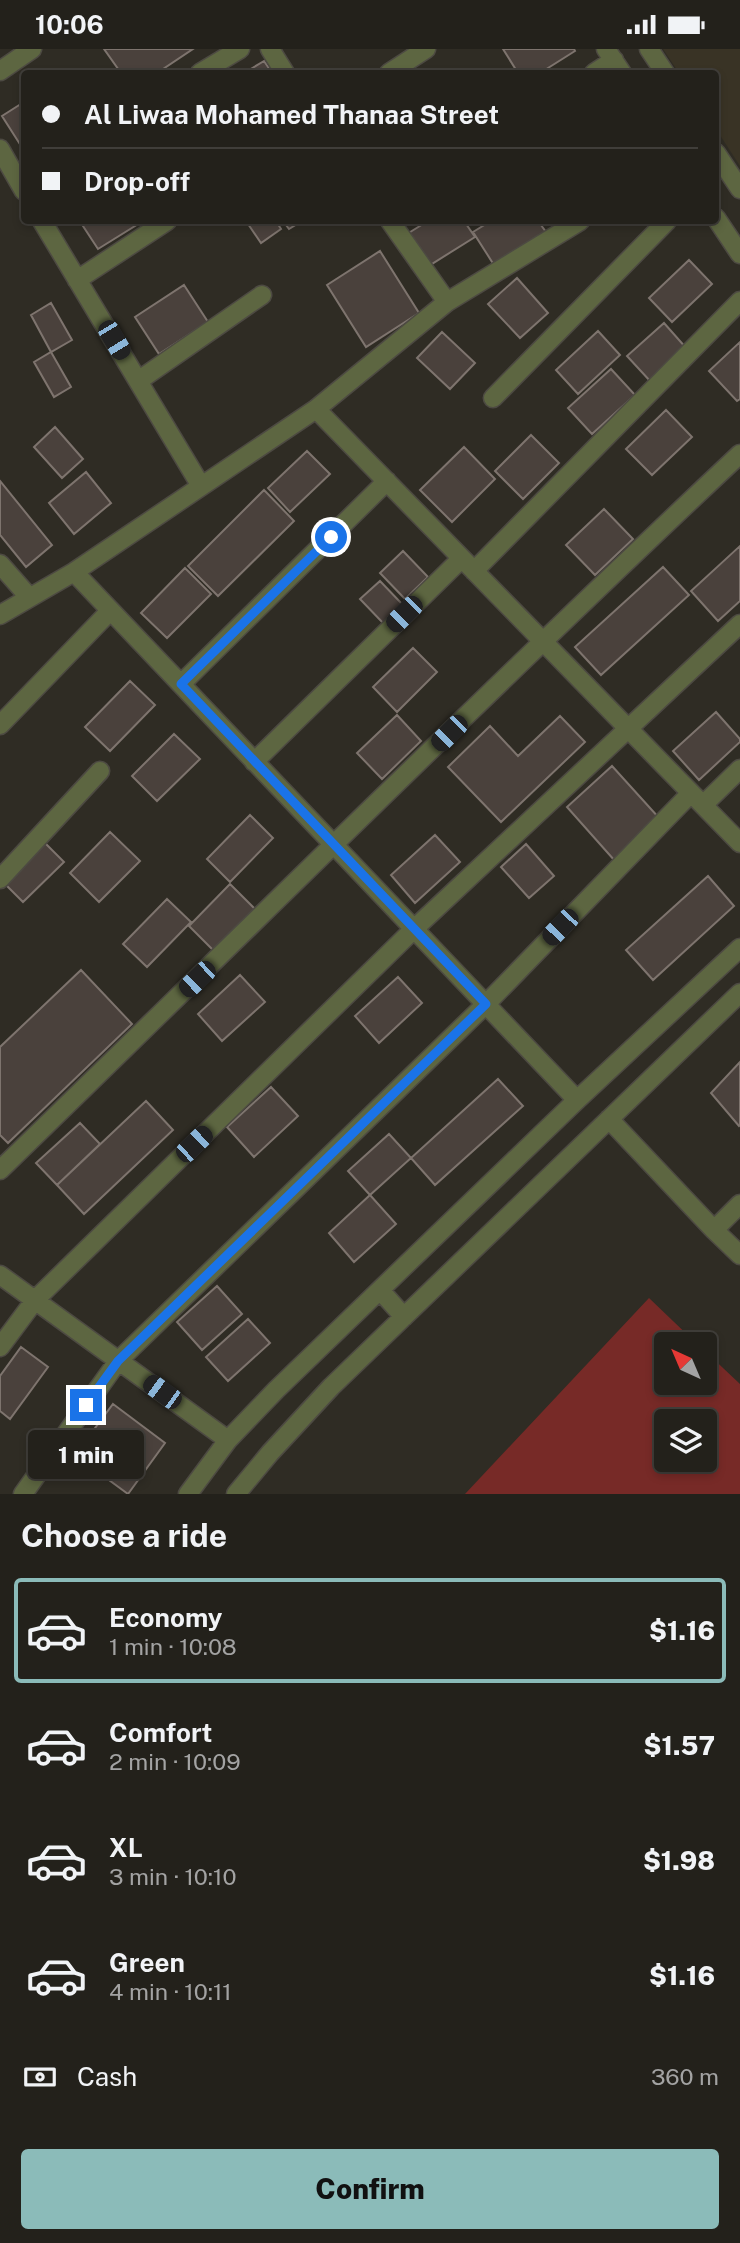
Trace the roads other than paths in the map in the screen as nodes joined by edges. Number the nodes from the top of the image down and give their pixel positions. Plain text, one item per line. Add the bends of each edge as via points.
1 (32, 49) edge
2 (240, 49) edge
3 (270, 49) edge
4 (426, 49) edge
5 (649, 49) edge
6 (205, 70) edge
7 (283, 70) edge
8 (394, 70) edge
9 (662, 70) edge
10 (0, 71) edge
11 (0, 149) edge
12 (719, 158) edge
13 (21, 186) edge
14 (740, 189) edge
15 (719, 222) edge
16 (44, 224) edge
17 (162, 224) edge
18 (392, 224) edge
19 (575, 224) edge
20 (664, 224) edge
21 (740, 254) edge
22 (78, 280) junction
23 (262, 295) dead end
24 (740, 301) edge
25 (447, 302) junction
26 (138, 381) junction
27 (493, 398) dead end
28 (316, 409) junction
29 (740, 454) edge
30 (387, 481) junction
31 (201, 487) junction
32 (0, 564) edge
33 (467, 565) junction
34 (74, 572) junction
35 (29, 597) junction
36 (110, 611) junction
37 (0, 615) edge
38 (740, 624) edge
39 (543, 639) junction
40 (181, 684) junction
41 (0, 725) edge
42 (627, 729) junction
43 (254, 762) junction
44 (740, 769) edge
45 (100, 771) dead end
46 (697, 799) junction
47 (740, 843) edge
48 (335, 845) junction
49 (0, 879) edge
50 (414, 929) junction
51 (740, 948) edge
52 (740, 992) edge
53 (486, 1004) junction
54 (577, 1100) junction
55 (609, 1119) junction
56 (0, 1170) edge
57 (740, 1204) edge
58 (714, 1230) junction
59 (740, 1255) edge
60 (0, 1275) edge
61 (380, 1290) junction
62 (35, 1300) junction
63 (404, 1317) junction
64 (0, 1347) edge
65 (118, 1361) junction
66 (228, 1440) junction
67 (23, 1494) edge
68 (188, 1494) edge
69 (236, 1494) edge

1 - 10 street
2 - 6 street
3 - 7 street
4 - 8 street
5 - 9 street
11 - 13 street
12 - 14 street
15 - 21 street
16 - 22 street
17 - 22 street
18 - 25 street
19 - 25 street
20 - 27 street
22 - 26 street
23 - 26 street
24 - 33 street
25 - 28 street
26 - 31 street
28 - 30 street
28 - 31 street
29 - 39 street
30 - 33 street
30 - 40 street
31 - 34 street
32 - 35 street
33 - 39 street
33 - 43 street
34 - 35 street
34 - 36 street
35 - 37 street
36 - 40 street
36 - 41 street
38 - 42 street
39 - 42 street
39 - 48 street
40 - 43 street
42 - 46 street
42 - 50 street
43 - 48 street
44 - 46 street
45 - 49 street
46 - 47 street
46 - 53 street
48 - 50 street
48 - 56 street
50 - 53 street
50 - 62 street
51 - 54 street
52 - 55 street
53 - 54 street
53 - 65 street
54 - 61 street
55 - 58 street
55 - 63 street
57 - 58 street
58 - 59 street
60 - 62 street
61 - 63 street
61 - 66 street
62 - 64 street
62 - 65 street
63 - 69 street via 331,1387
65 - 66 street
65 - 67 street
66 - 68 street

